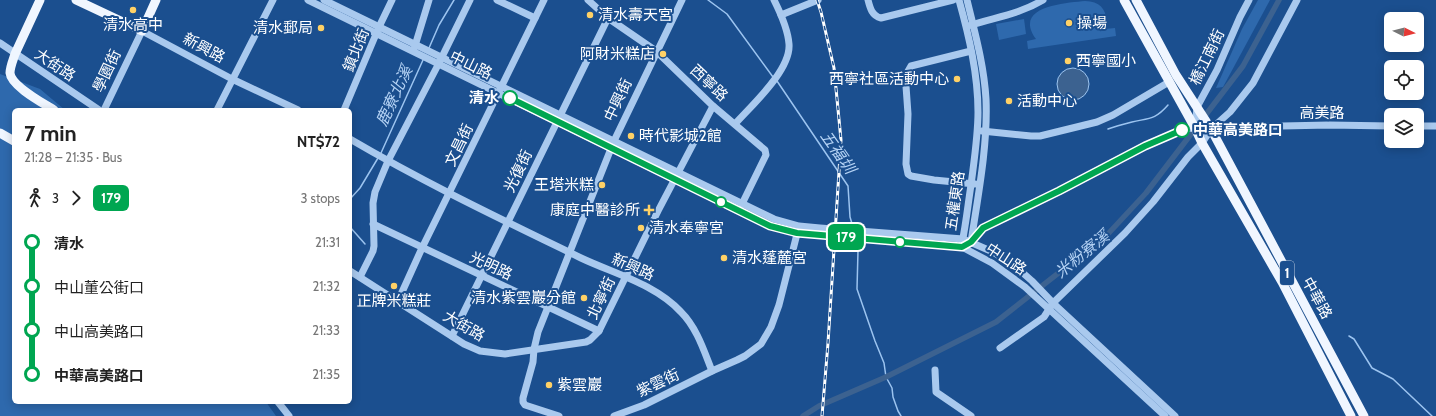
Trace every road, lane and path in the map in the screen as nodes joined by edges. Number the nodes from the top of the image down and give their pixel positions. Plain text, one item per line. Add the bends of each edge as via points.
1 (40, 0) edge
2 (76, 0) edge
3 (156, 0) edge
4 (273, 0) edge
5 (308, 0) edge
6 (324, 0) edge
7 (392, 0) edge
8 (429, 0) edge
9 (470, 0) edge
10 (496, 0) edge
11 (544, 0) edge
12 (588, 0) edge
13 (682, 0) edge
14 (774, 0) edge
15 (818, 0) edge
16 (868, 0) edge
17 (953, 0) edge
18 (959, 0) edge
19 (967, 0) edge
20 (1043, 0) edge
21 (1124, 0) edge
22 (1136, 0) edge
23 (1249, 0) edge
24 (1297, 0) edge
25 (781, 15) junction
26 (535, 18) junction
27 (608, 18) junction
28 (970, 25) junction
29 (378, 30) junction
30 (142, 31) junction
31 (0, 43) edge
32 (415, 48) junction
33 (656, 51) junction
34 (971, 51) junction
35 (15, 54) junction
36 (440, 60) junction
37 (232, 79) junction
38 (1169, 82) junction
39 (501, 90) junction
40 (713, 106) junction
41 (1197, 107) junction
42 (51, 108) edge
43 (96, 108) edge
44 (105, 108) edge
45 (218, 108) edge
46 (294, 108) edge
47 (345, 108) edge
48 (558, 118) junction
49 (735, 124) junction
50 (1384, 126) edge
51 (1424, 126) edge
52 (1436, 126) edge
53 (1191, 128) junction
54 (1210, 129) junction
55 (978, 131) junction
56 (986, 131) junction
57 (0, 133) edge
58 (12, 140) edge
59 (352, 140) edge
60 (1202, 143) junction
61 (612, 144) junction
62 (388, 161) junction
63 (676, 175) junction
64 (971, 183) junction
65 (980, 184) junction
66 (449, 194) junction
67 (742, 204) junction
68 (508, 222) junction
69 (373, 224) junction
70 (798, 229) junction
71 (963, 239) junction
72 (971, 242) junction
73 (962, 247) junction
74 (422, 248) junction
75 (570, 252) junction
76 (352, 272) edge
77 (481, 276) junction
78 (360, 277) junction
79 (626, 277) junction
80 (398, 301) junction
81 (1051, 305) junction
82 (548, 308) junction
83 (599, 331) junction
84 (452, 336) junction
85 (1000, 348) dead end
86 (534, 349) junction
87 (935, 370) dead end
88 (712, 371) junction
89 (1128, 377) junction
90 (280, 404) edge
91 (289, 416) edge
92 (558, 416) edge
93 (614, 416) edge
94 (971, 416) edge
95 (1165, 416) edge
96 (1175, 416) edge
97 (1350, 416) edge
98 (1364, 416) edge

1 - 35 main road
2 - 30 main road, 新興路
3 - 30 main road, 學園街
4 - 37 street
5 - 29 street, 中山路
6 - 29 street, 中山路
7 - 29 street, 鎮北街
8 - 32 street
9 - 36 street
10 - 26 street
11 - 26 street, 文昌街
12 - 27 street, 西寧路
13 - 33 street, 中興街
14 - 25 street
15 - 25 street
16 - 17 street via 874,15 881,18
18 - 28 street, 五權東路
19 - 28 street, 五權東路
20 - 28 street via 1012,15
21 - 38 main road, 1
22 - 41 main road, 1 via 1176,75
23 - 41 street, 橋江南街 via 1218,70
24 - 54 street via 1253,83 1230,112
25 - 49 street via 789,44 786,60 779,75
26 - 39 street, 文昌街
27 - 33 street, 西寧路
27 - 48 street, 光復街
28 - 34 street, 五權東路
28 - 56 street, 五權東路 via 984,76
29 - 32 street, 中山路
29 - 47 street, 鎮北街
30 - 37 street, 新興路
30 - 44 street, 學園街
31 - 35 street, 大街路
32 - 36 street, 中山路
33 - 40 street, 西寧路
33 - 61 street, 中興街
34 - 55 street, 五權東路 via 977,87
34 - 64 street via 911,66 907,73 906,86 906,164 911,176
35 - 42 main road via 10,73 13,81
35 - 43 street, 大街路
36 - 39 street, 中山路
36 - 62 street
37 - 45 street
37 - 46 street, 新興路
38 - 53 main road, 1
38 - 56 street via 1097,122 1040,136
39 - 48 street, 中山路
39 - 66 street, 文昌街
40 - 49 street, 西寧路
40 - 63 street, 北寧街
41 - 53 street, 橋江南街
41 - 54 main road, 1
48 - 61 street, 中山路
48 - 68 street, 光復街
49 - 67 street, 西寧路 via 766,153
50 - 54 street, 高美路
51 - 52 street
53 - 54 street, 高美路
53 - 60 main road, 1
53 - 72 street, 高美路 via 1145,146 983,228
54 - 60 street
54 - 98 main road, 中華路 / 1
55 - 56 street
55 - 64 street, 五權東路
56 - 65 street, 五權東路
57 - 58 main road
59 - 62 street, 新興路
60 - 81 street via 1125,233
60 - 97 main road, 中華路 / 1 via 1282,282
61 - 63 street, 中山路
61 - 75 street, 中興街
62 - 66 street, 新興路
62 - 69 street via 375,192
63 - 67 street, 中山路
63 - 70 street, 中山路 via 770,226
63 - 79 street, 北寧街
64 - 65 street
64 - 71 street, 五權東路
65 - 72 street, 五權東路
66 - 68 street, 新興路
66 - 74 street, 文昌街
67 - 70 street, 中山路
68 - 75 street, 新興路
68 - 77 street, 光復街
69 - 74 street, 光明路
69 - 78 street via 374,249
70 - 71 street, 中山路
70 - 73 street, 中山路
70 - 88 street via 779,305 761,344 746,356
71 - 72 street, 中山路
71 - 73 street, 五權東路
72 - 73 street, 五權東路
72 - 81 street, 中山路 via 1014,265 1032,281
73 - 81 street, 中山路 via 992,263
74 - 77 street, 光明路
74 - 80 street, 文昌街
75 - 79 street, 新興路
75 - 82 street, 中興街
76 - 78 street, 大街路
77 - 82 street, 光明路
77 - 84 street, 光復街
78 - 80 street, 大街路
79 - 83 street, 北寧街
79 - 88 street, 新興路 via 658,293 681,312 692,326
80 - 84 street, 大街路
81 - 85 street via 1044,317
81 - 89 street
82 - 83 street, 光明路
82 - 86 street, 中興街
83 - 86 street, 大街路 via 586,342
84 - 86 street, 大街路 via 472,348 487,353 505,354
86 - 92 street via 534,362 523,402 525,405
87 - 94 street via 936,392
88 - 93 street, 紫雲街 via 644,405
89 - 95 street
89 - 96 street
90 - 91 street

